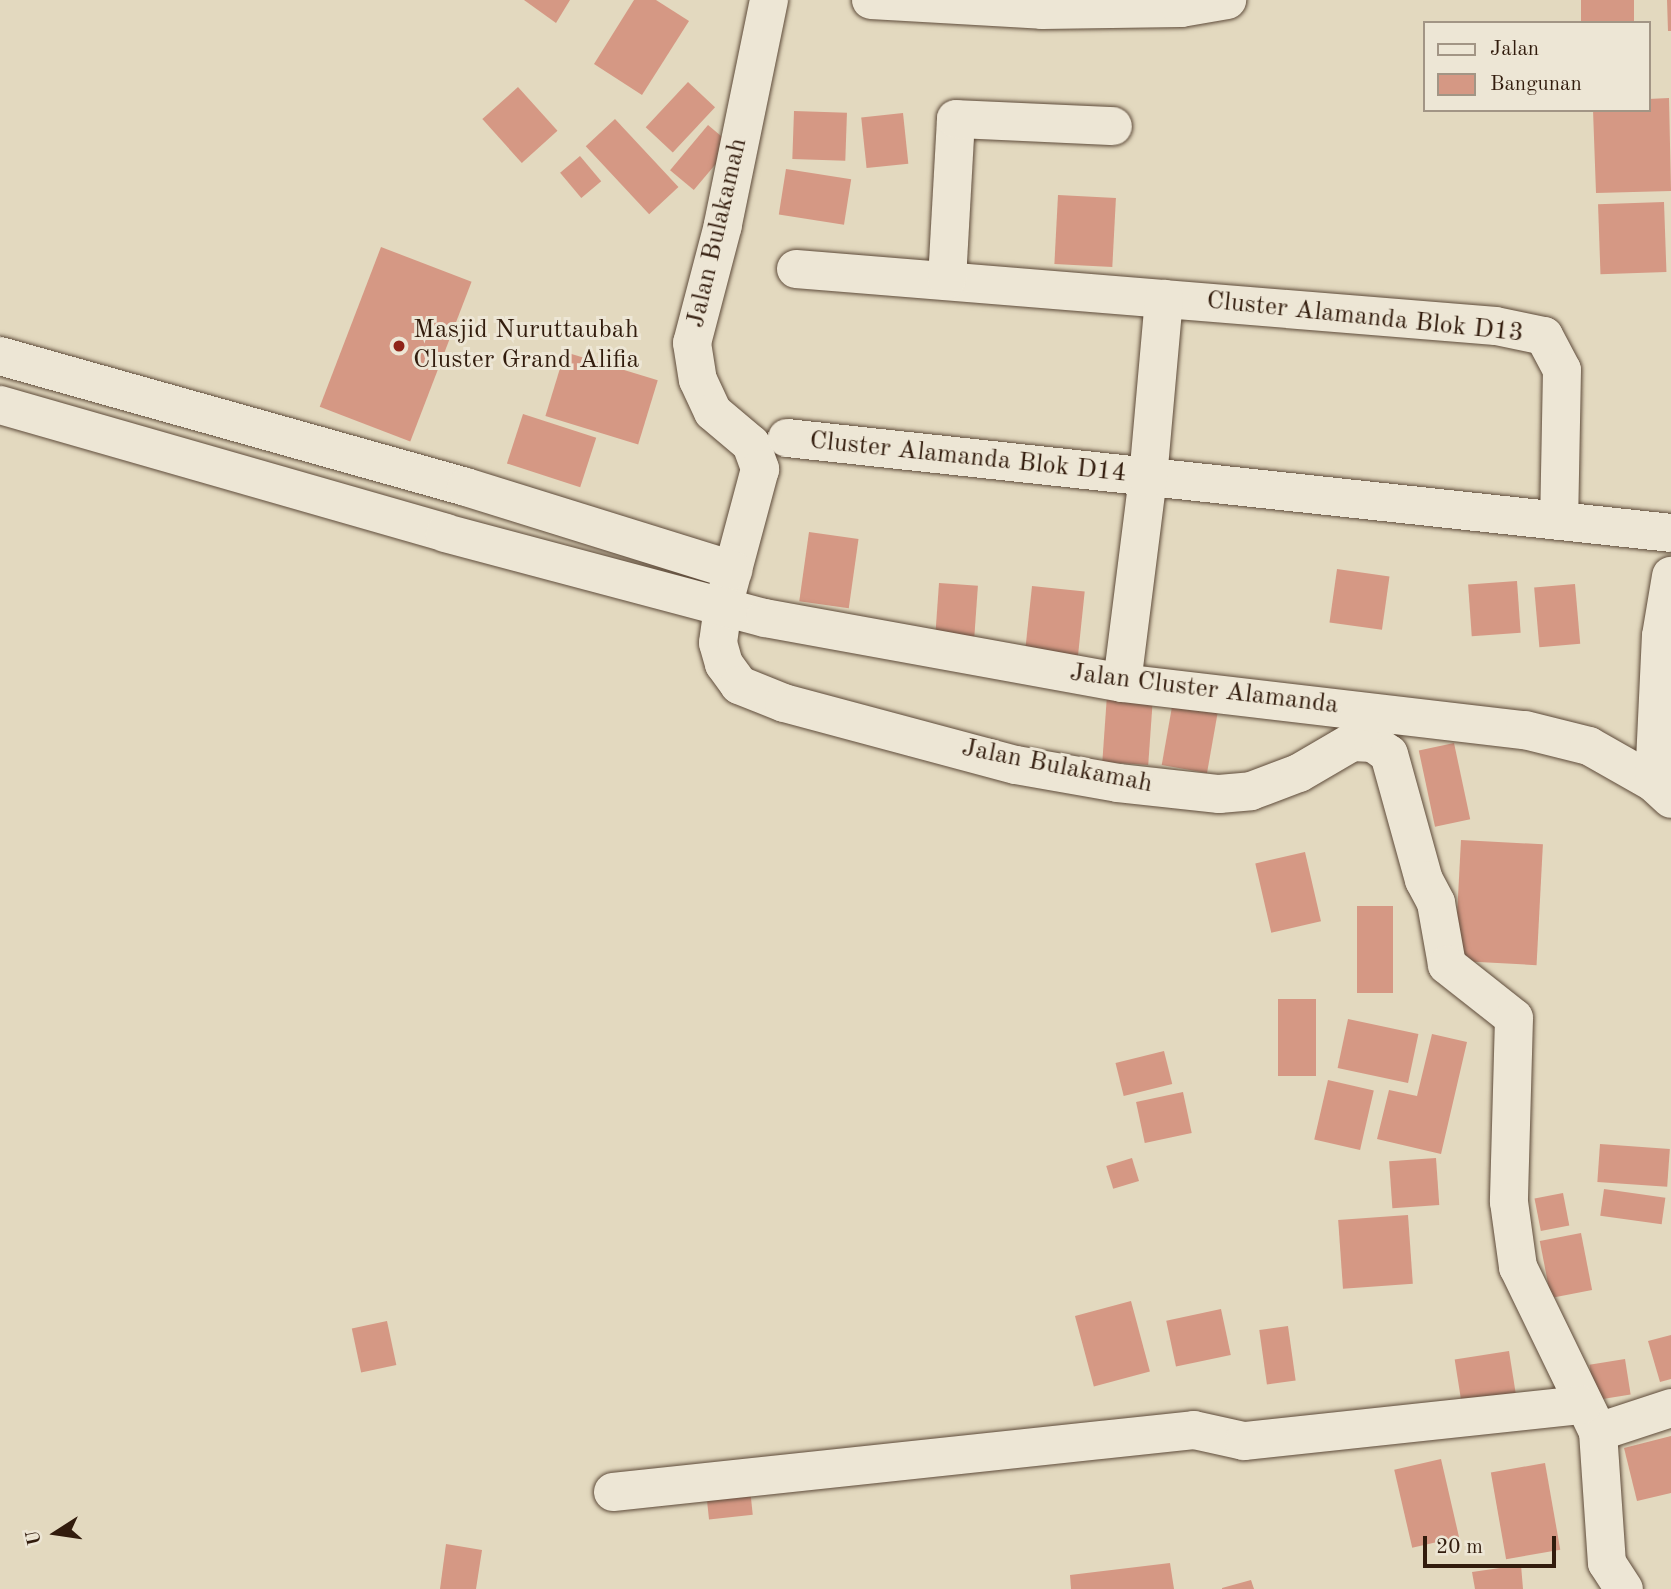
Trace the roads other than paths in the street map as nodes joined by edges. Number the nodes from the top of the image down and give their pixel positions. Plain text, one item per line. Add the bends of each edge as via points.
1 (769, 0) edge
2 (871, 0) edge
3 (1227, 0) edge
4 (1113, 126) dead end
5 (796, 269) dead end
6 (947, 280) junction
7 (1164, 299) junction
8 (0, 356) edge
9 (0, 405) edge
10 (787, 438) dead end
11 (1149, 478) junction
12 (1559, 521) junction
13 (1671, 533) edge
14 (733, 570) junction
15 (1671, 576) edge
16 (723, 607) junction
17 (1122, 683) junction
18 (1663, 791) edge
19 (1671, 1408) edge
20 (1590, 1418) junction
21 (613, 1492) dead end
22 (1624, 1589) edge

1 - 14 street, Jalan Bulakamah via 723,225 692,343 698,380 713,412 751,444 760,468
2 - 3 street via 1042,10 1181,8
4 - 6 street via 956,118
5 - 6 street
6 - 7 street
7 - 11 street
7 - 12 street, Cluster Alamanda Blok D13 via 1496,326 1544,337 1562,370
8 - 14 street via 466,487
9 - 16 street, Jalan Cluster Alamanda via 445,533
10 - 11 street, Cluster Alamanda Blok D14
11 - 12 street
11 - 17 street
12 - 13 street
14 - 16 street, Jalan Bulakamah
15 - 18 street via 1661,636
16 - 17 street, Jalan Cluster Alamanda
16 - 20 street, Jalan Bulakamah via 718,643 724,664 739,685 784,703 1016,765 1219,794 1251,791 1299,773 1352,742 1373,743 1389,754 1424,880 1436,903 1447,965 1514,1018 1509,1202 1518,1267
17 - 18 street, Jalan Cluster Alamanda via 1525,730 1589,746
19 - 20 street
20 - 21 street via 1244,1441 1194,1430
20 - 22 street via 1607,1563

